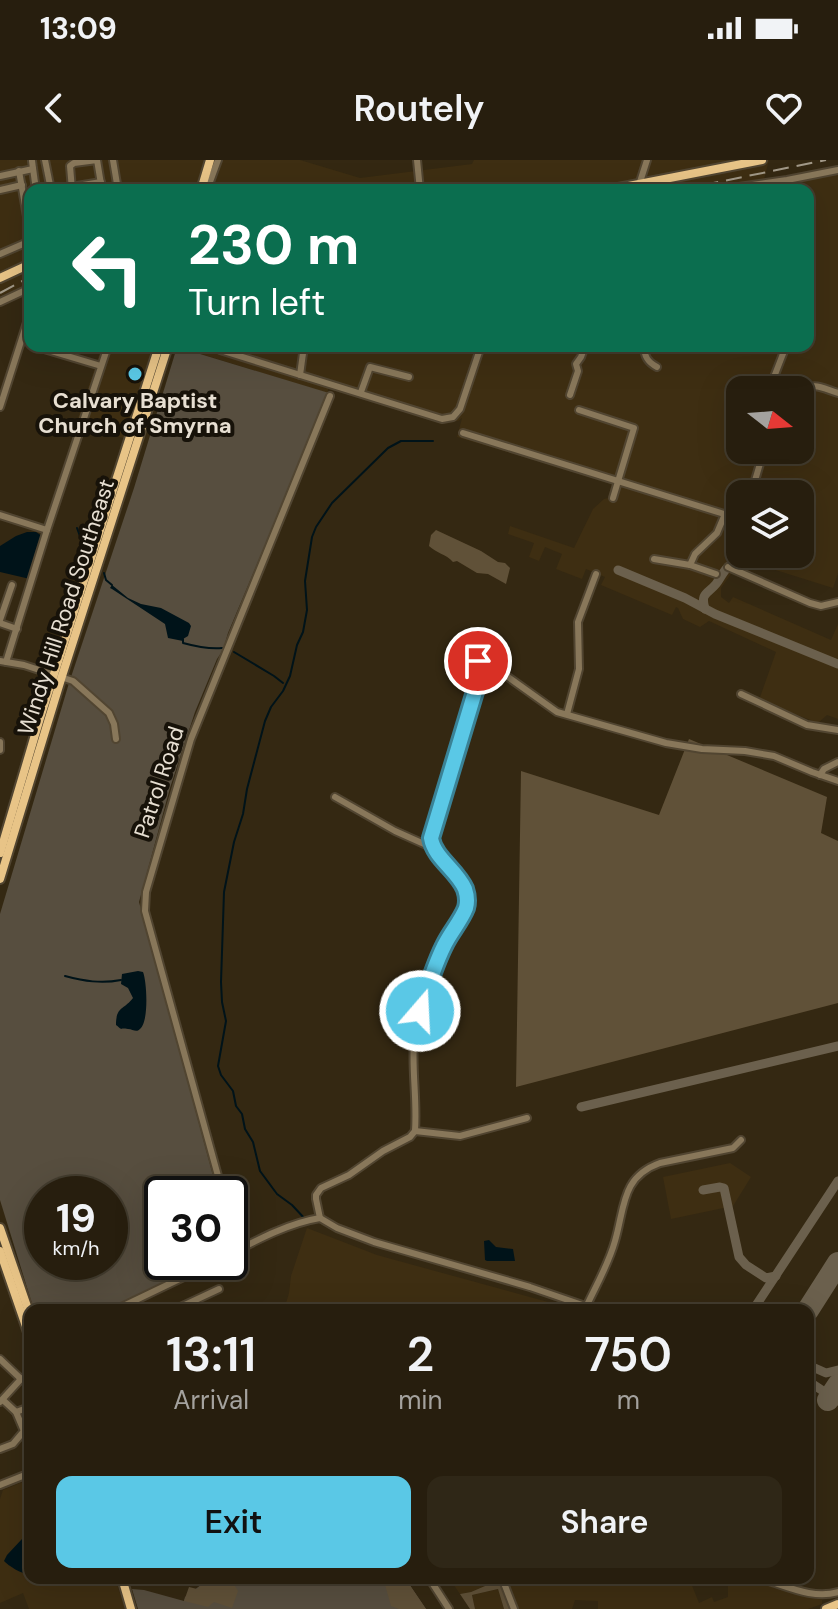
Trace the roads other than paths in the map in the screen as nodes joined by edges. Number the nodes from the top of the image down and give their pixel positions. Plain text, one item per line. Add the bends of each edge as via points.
1 (48, 160) edge
2 (98, 160) edge
3 (113, 160) edge
4 (212, 160) edge
5 (417, 160) edge
6 (647, 160) edge
7 (762, 160) edge
8 (32, 165) edge
9 (838, 170) edge
10 (19, 171) junction
11 (0, 176) edge
12 (52, 184) edge
13 (71, 184) edge
14 (101, 184) edge
15 (117, 184) edge
16 (205, 184) edge
17 (419, 184) edge
18 (639, 184) edge
19 (644, 184) edge
20 (775, 184) edge
21 (22, 185) junction
22 (0, 190) edge
23 (24, 191) edge
24 (24, 244) edge
25 (0, 254) edge
26 (24, 267) edge
27 (0, 278) edge
28 (24, 291) edge
29 (0, 302) edge
30 (24, 332) edge
31 (21, 342) junction
32 (24, 343) edge
33 (55, 352) edge
34 (106, 352) edge
35 (157, 352) edge
36 (166, 352) edge
37 (228, 352) edge
38 (303, 352) edge
39 (479, 352) edge
40 (583, 352) edge
41 (644, 352) edge
42 (784, 352) edge
43 (101, 366) junction
44 (657, 367) dead end
45 (300, 375) junction
46 (774, 376) edge
47 (409, 377) dead end
48 (814, 385) edge
49 (361, 392) junction
50 (838, 393) edge
51 (570, 395) dead end
52 (330, 396) dead end
53 (0, 407) edge
54 (579, 410) dead end
55 (463, 433) dead end
56 (619, 481) junction
57 (613, 498) dead end
58 (725, 514) joint
59 (0, 515) edge
60 (47, 530) junction
61 (654, 559) dead end
62 (690, 565) junction
63 (730, 568) edge
64 (596, 574) dead end
65 (716, 574) dead end
66 (12, 585) dead end
67 (838, 602) edge
68 (3, 604) edge
69 (0, 622) edge
70 (17, 629) junction
71 (3, 661) edge
72 (478, 661) dead end
73 (487, 662) dead end
74 (58, 675) junction
75 (741, 694) dead end
76 (567, 714) junction
77 (838, 730) edge
78 (116, 739) dead end
79 (0, 742) edge
80 (0, 750) edge
81 (838, 762) edge
82 (820, 775) junction
83 (838, 781) edge
84 (335, 797) dead end
85 (433, 848) junction
86 (0, 853) edge
87 (0, 879) edge
88 (527, 1118) dead end
89 (415, 1131) junction
90 (741, 1140) dead end
91 (218, 1176) edge
92 (320, 1218) junction
93 (0, 1228) edge
94 (248, 1245) edge
95 (0, 1251) edge
96 (178, 1280) edge
97 (219, 1289) dead end
98 (18, 1303) junction
99 (26, 1304) edge
100 (128, 1304) edge
101 (192, 1304) edge
102 (584, 1304) edge
103 (587, 1304) edge
104 (24, 1311) edge
105 (24, 1320) edge
106 (0, 1359) edge
107 (24, 1377) edge
108 (21, 1379) junction
109 (2, 1401) edge
110 (24, 1409) edge
111 (16, 1412) junction
112 (24, 1424) edge
113 (24, 1431) edge
114 (1, 1440) edge
115 (4, 1447) edge
116 (24, 1475) edge
117 (0, 1485) edge
118 (124, 1584) edge
119 (433, 1584) edge
120 (504, 1584) edge
121 (779, 1584) edge
122 (838, 1592) edge
123 (837, 1606) edge
124 (131, 1609) edge
125 (449, 1609) edge
126 (514, 1609) edge
127 (826, 1609) edge

1 - 12 street
2 - 13 street via 70,166
2 - 14 street
3 - 15 street
4 - 16 main road
5 - 17 street
6 - 18 street
7 - 19 main road
8 - 10 street
9 - 20 street
10 - 11 street
10 - 21 street
21 - 22 street
21 - 23 street
24 - 25 street
26 - 27 main road
28 - 29 street
30 - 31 street
31 - 32 street
31 - 53 street
33 - 43 street
34 - 43 street
35 - 74 main road, Windy Hill Road Southeast
36 - 74 main road, Windy Hill Road Southeast
37 - 45 street
38 - 45 street
39 - 49 street via 453,417 442,419
40 - 51 street
41 - 44 street
42 - 46 street
43 - 60 street
45 - 49 street
47 - 49 street via 370,367
48 - 50 street
52 - 91 street, Patrol Road via 191,739 146,892 145,911
54 - 56 street via 634,428
55 - 56 street
56 - 57 street
56 - 58 street
58 - 62 street via 717,533
59 - 60 street
60 - 70 street
61 - 62 street
62 - 65 street
63 - 67 street via 810,603
64 - 76 street via 578,622 579,669
66 - 68 street
68 - 69 street
69 - 70 street
70 - 71 street
71 - 74 street
72 - 85 street via 477,685 432,829
73 - 76 street via 553,710
74 - 78 street via 107,710
74 - 86 main road, Windy Hill Road Southeast
74 - 87 main road, Windy Hill Road Southeast
75 - 77 street via 807,725
76 - 82 street via 666,743 774,756
79 - 80 street
81 - 82 street
82 - 83 street
84 - 85 street
85 - 89 street via 461,882 467,903 438,958 415,1031
88 - 89 street via 460,1136
89 - 92 street via 321,1188 316,1195
90 - 103 street via 733,1148 648,1167 635,1177 614,1245
92 - 94 street
92 - 102 street via 374,1242
93 - 99 main road
95 - 98 main road
96 - 100 street
97 - 101 street
98 - 104 main road
98 - 105 main road
106 - 108 street
107 - 108 street
108 - 109 street
109 - 111 street
110 - 111 street
111 - 112 street
113 - 115 street
114 - 115 street
116 - 117 street
118 - 124 main road
119 - 125 street
120 - 126 street
121 - 122 street via 823,1596
123 - 127 main road

